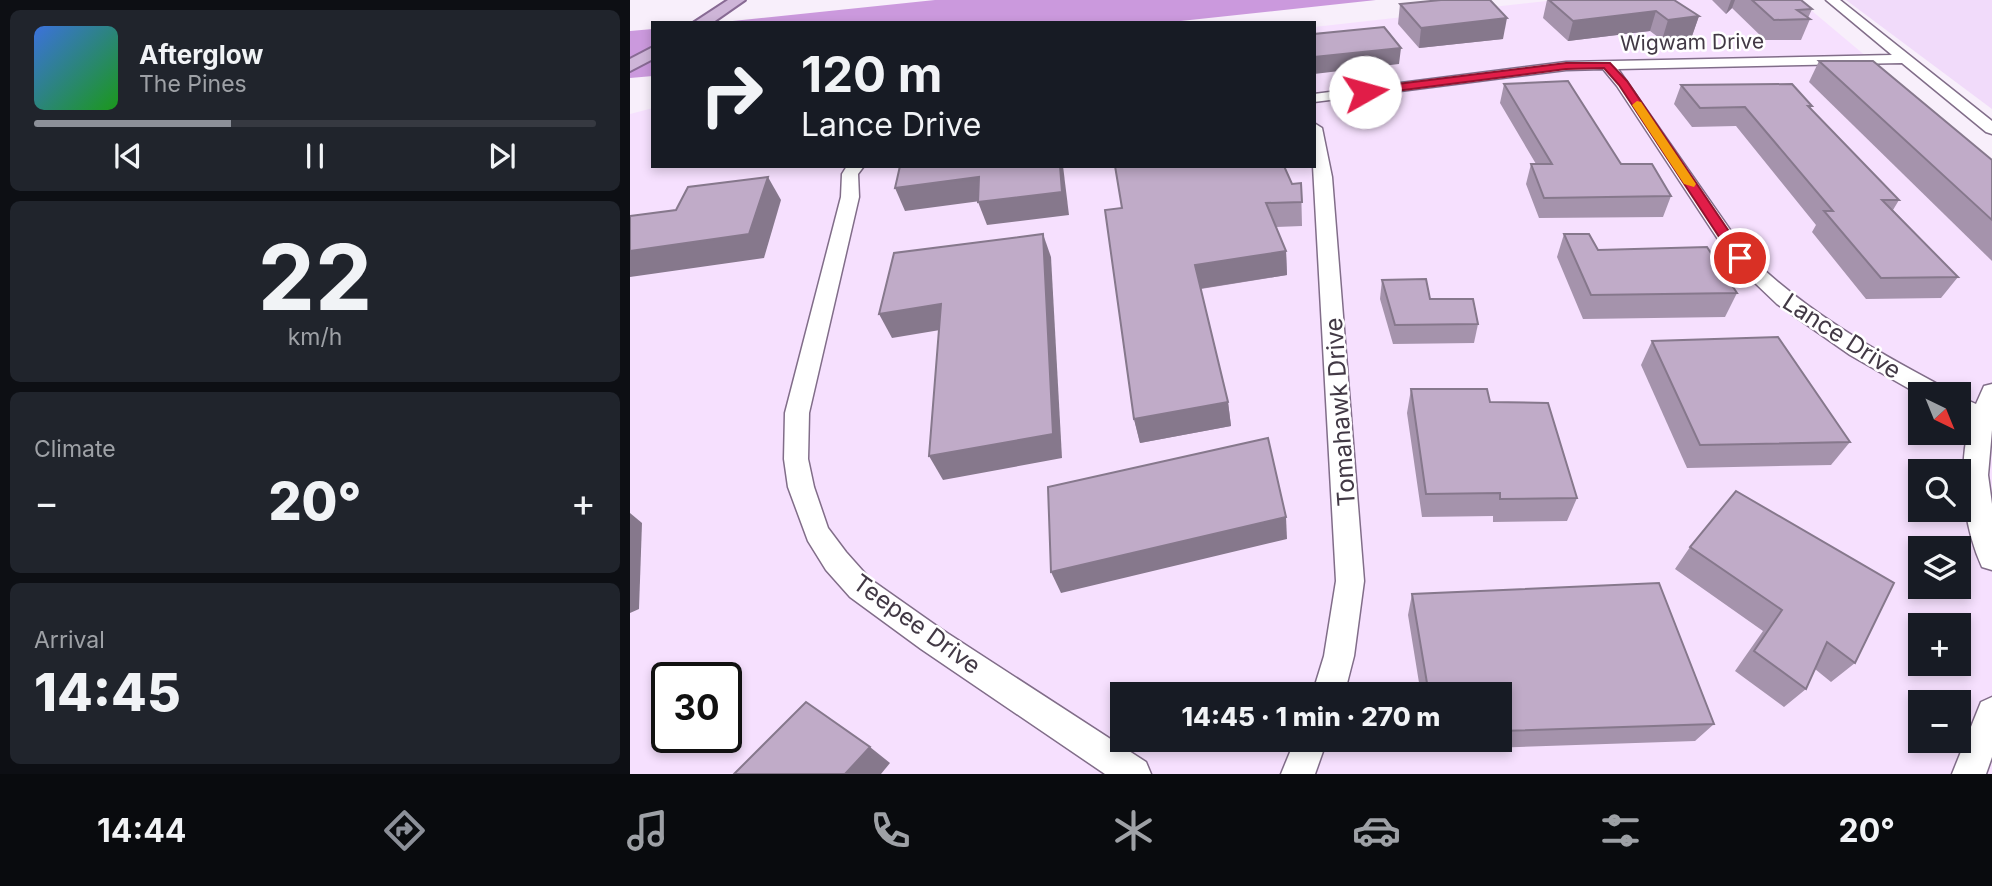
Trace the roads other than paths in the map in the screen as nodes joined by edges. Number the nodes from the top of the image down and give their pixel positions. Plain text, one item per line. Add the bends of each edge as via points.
1 (738, 0) edge
2 (1832, 0) edge
3 (704, 21) edge
4 (651, 53) edge
5 (1906, 59) junction
6 (1607, 65) junction
7 (630, 66) edge
8 (1316, 98) edge
9 (1992, 129) edge
10 (1316, 138) edge
11 (854, 168) edge
12 (1914, 382) edge
13 (1992, 392) edge
14 (1971, 412) edge
15 (1982, 418) junction
16 (1992, 558) edge
17 (1332, 682) edge
18 (1992, 713) edge
19 (1306, 752) edge
20 (1134, 774) edge
21 (1298, 774) edge
22 (1969, 774) edge

1 - 3 main road
2 - 5 street
4 - 7 main road
5 - 6 street, Wigwam Drive
5 - 9 street
6 - 8 street, Wigwam Drive via 1566,66
6 - 12 street, Lance Drive via 1757,276 1816,324
10 - 17 street, Tomahawk Drive via 1324,177 1350,581
11 - 20 street, Teepee Drive via 797,413 797,468 817,533 860,587
13 - 15 street
14 - 15 street
15 - 16 street via 1975,443 1975,492
18 - 22 street
19 - 21 street

